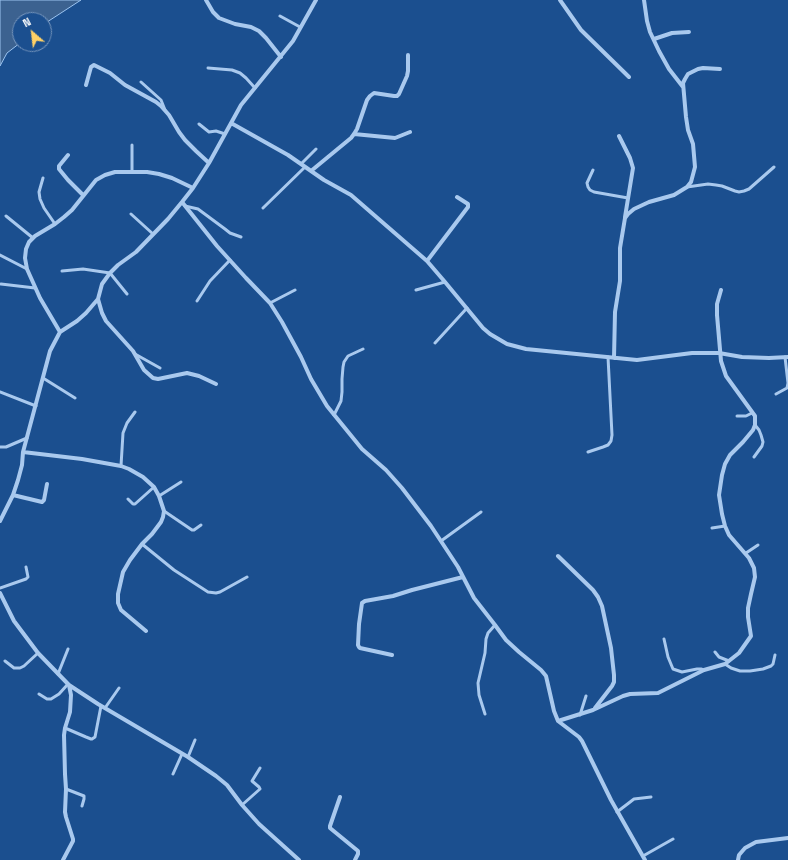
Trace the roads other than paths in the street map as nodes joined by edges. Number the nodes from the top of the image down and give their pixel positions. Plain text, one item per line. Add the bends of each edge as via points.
1 (206, 0) edge
2 (316, 0) edge
3 (560, 0) edge
4 (644, 0) edge
5 (280, 16) dead end
6 (300, 27) junction
7 (690, 32) dead end
8 (654, 39) junction
9 (408, 55) dead end
10 (281, 56) junction
11 (208, 68) dead end
12 (720, 68) dead end
13 (629, 76) dead end
14 (141, 82) dead end
15 (86, 85) dead end
16 (683, 87) junction
17 (255, 88) junction
18 (165, 110) junction
19 (231, 123) junction
20 (199, 124) dead end
21 (410, 132) dead end
22 (225, 134) junction
23 (354, 134) junction
24 (619, 136) dead end
25 (132, 145) dead end
26 (316, 149) dead end
27 (68, 155) dead end
28 (209, 163) junction
29 (303, 166) junction
30 (774, 167) dead end
31 (593, 170) dead end
32 (132, 172) junction
33 (310, 172) junction
34 (43, 178) dead end
35 (688, 187) junction
36 (193, 188) junction
37 (83, 195) junction
38 (457, 197) dead end
39 (628, 198) junction
40 (184, 204) junction
41 (263, 208) dead end
42 (131, 214) dead end
43 (6, 216) dead end
44 (625, 218) junction
45 (55, 224) junction
46 (153, 234) junction
47 (241, 237) dead end
48 (33, 238) junction
49 (0, 255) edge
50 (230, 260) junction
51 (427, 261) junction
52 (27, 268) junction
53 (62, 271) dead end
54 (110, 273) junction
55 (445, 282) junction
56 (1, 284) dead end
57 (35, 288) junction
58 (294, 290) dead end
59 (416, 290) dead end
60 (721, 290) dead end
61 (127, 294) dead end
62 (98, 299) junction
63 (198, 301) dead end
64 (270, 303) junction
65 (466, 308) junction
66 (60, 332) junction
67 (435, 344) dead end
68 (363, 349) dead end
69 (720, 353) junction
70 (135, 354) junction
71 (608, 357) junction
72 (787, 357) edge
73 (614, 358) junction
74 (160, 368) dead end
75 (43, 378) junction
76 (216, 384) dead end
77 (0, 392) edge
78 (776, 394) dead end
79 (75, 398) dead end
80 (36, 406) junction
81 (135, 412) dead end
82 (752, 413) junction
83 (334, 415) junction
84 (737, 416) dead end
85 (755, 425) junction
86 (27, 438) junction
87 (0, 447) edge
88 (24, 452) junction
89 (588, 452) dead end
90 (754, 458) dead end
91 (121, 466) junction
92 (181, 482) dead end
93 (47, 484) dead end
94 (154, 487) junction
95 (13, 495) junction
96 (159, 496) junction
97 (128, 499) dead end
98 (164, 512) junction
99 (481, 512) dead end
100 (0, 521) edge
101 (202, 525) dead end
102 (725, 526) junction
103 (712, 528) dead end
104 (441, 541) junction
105 (142, 544) junction
106 (758, 545) dead end
107 (746, 553) junction
108 (558, 556) dead end
109 (26, 567) dead end
110 (247, 577) dead end
111 (463, 577) junction
112 (0, 588) edge
113 (0, 593) edge
114 (494, 625) junction
115 (146, 631) dead end
116 (664, 639) dead end
117 (68, 648) dead end
118 (715, 652) dead end
119 (38, 653) junction
120 (392, 655) dead end
121 (775, 655) dead end
122 (5, 661) dead end
123 (729, 661) junction
124 (725, 664) junction
125 (704, 670) junction
126 (58, 674) junction
127 (68, 684) junction
128 (119, 688) dead end
129 (39, 694) dead end
130 (586, 696) dead end
131 (103, 707) junction
132 (593, 710) junction
133 (485, 714) dead end
134 (580, 715) junction
135 (558, 721) junction
136 (65, 728) junction
137 (195, 740) dead end
138 (182, 754) junction
139 (188, 757) junction
140 (260, 768) dead end
141 (173, 774) dead end
142 (66, 789) junction
143 (340, 797) dead end
144 (651, 797) dead end
145 (242, 805) junction
146 (82, 806) dead end
147 (617, 812) junction
148 (788, 838) edge
149 (673, 839) dead end
150 (644, 858) edge
151 (63, 860) edge
152 (299, 860) edge
153 (355, 860) edge
154 (738, 860) edge

1 - 10 street via 217,16 259,31
2 - 6 street
3 - 13 street via 581,30
4 - 8 street via 648,26
5 - 6 lane
6 - 10 street
7 - 8 street via 672,33
8 - 16 street
9 - 23 street via 407,76 399,94 394,96 374,93 370,96
10 - 17 street
11 - 17 lane via 240,73
12 - 16 street via 703,68 688,74
14 - 18 lane via 161,100
15 - 18 street via 91,67 97,66
16 - 35 street via 695,167
17 - 19 street
18 - 28 street via 185,140
19 - 22 street
19 - 29 street
20 - 22 lane via 209,132
21 - 23 street via 395,138
22 - 28 street
23 - 33 street
24 - 39 street via 633,168
25 - 32 lane
26 - 29 lane
27 - 37 street via 59,169
28 - 36 street
29 - 33 street
29 - 41 lane
30 - 35 lane via 744,191 735,191 716,184
31 - 39 lane via 587,183 590,190
32 - 36 street via 159,174
32 - 37 street via 105,175 96,180
33 - 51 street via 351,195
34 - 45 lane via 40,199
35 - 44 street via 667,198 644,204
36 - 40 street
37 - 45 street via 72,210
38 - 51 street via 468,204 468,207
39 - 44 street
40 - 46 street
40 - 47 lane via 198,209 225,229
40 - 50 street
42 - 46 lane
43 - 48 lane
44 - 73 street via 620,248
45 - 48 street
46 - 54 street
48 - 52 street via 26,249
49 - 52 lane
50 - 63 lane via 210,281
50 - 64 street
51 - 55 street
52 - 57 street
53 - 54 lane via 84,269
54 - 61 lane
54 - 62 street via 102,284
55 - 59 lane
55 - 65 street
56 - 57 lane
57 - 66 street
58 - 64 lane
60 - 69 street via 717,304
62 - 66 street via 77,321
62 - 70 street via 106,322
64 - 83 street via 311,380
65 - 67 lane
65 - 71 street via 483,328 508,344 526,349
66 - 75 street via 50,351
68 - 83 lane via 348,356 344,362 341,401
69 - 72 street via 742,357
69 - 73 street via 692,353 637,360
69 - 82 street via 726,376
70 - 74 lane
70 - 76 street via 144,370 155,379 187,373
71 - 73 street
71 - 89 lane via 611,441 604,447
72 - 78 lane via 787,388
75 - 79 lane
75 - 80 street
77 - 80 lane
80 - 86 street
81 - 91 lane via 123,433
82 - 84 lane
82 - 85 street via 756,420
83 - 104 street via 362,449 402,488
85 - 90 lane via 761,434 762,446
85 - 102 street via 725,464 720,495
86 - 87 lane
86 - 88 street
88 - 91 street
88 - 95 street
91 - 94 street via 143,477
92 - 96 lane
93 - 95 street via 42,502
94 - 96 street
94 - 97 lane via 135,504
95 - 100 street
96 - 98 street
98 - 101 lane via 192,530
98 - 105 street via 161,522
99 - 104 lane
102 - 103 lane
102 - 107 street via 729,535
104 - 111 street
105 - 110 lane via 174,570 208,592 220,592
105 - 115 street via 123,572 118,603 121,610
106 - 107 lane
107 - 123 street via 754,568 755,577 748,608 751,636 739,653
108 - 132 street via 593,590 602,606 611,648 614,682
109 - 112 lane via 26,579
111 - 114 street via 474,598
111 - 120 street via 362,603 359,647
113 - 119 street via 14,621
114 - 133 lane via 486,639 478,683
114 - 135 street via 506,640 542,670 546,676
116 - 125 lane via 673,669 682,672
117 - 126 lane
118 - 123 lane via 718,657
119 - 122 lane via 20,668 14,668
119 - 126 street
121 - 124 lane via 773,664 763,669 740,671
123 - 124 street
124 - 125 street
125 - 132 street via 658,693 630,694
126 - 127 street
127 - 129 lane via 51,699
127 - 131 street
127 - 136 street via 71,696 70,712
128 - 131 lane
130 - 134 lane
131 - 136 lane via 92,739
131 - 138 street
132 - 134 street
134 - 135 street
135 - 147 street via 582,741
136 - 142 street
137 - 139 lane
138 - 139 street
138 - 141 lane
139 - 145 street via 216,776
140 - 145 lane via 252,780 260,789
142 - 146 lane via 84,796
142 - 151 street via 65,814 74,839
143 - 153 street via 330,826 358,851
144 - 147 lane via 634,799
145 - 152 street
147 - 150 street
148 - 154 street via 756,842 745,848
149 - 150 lane

